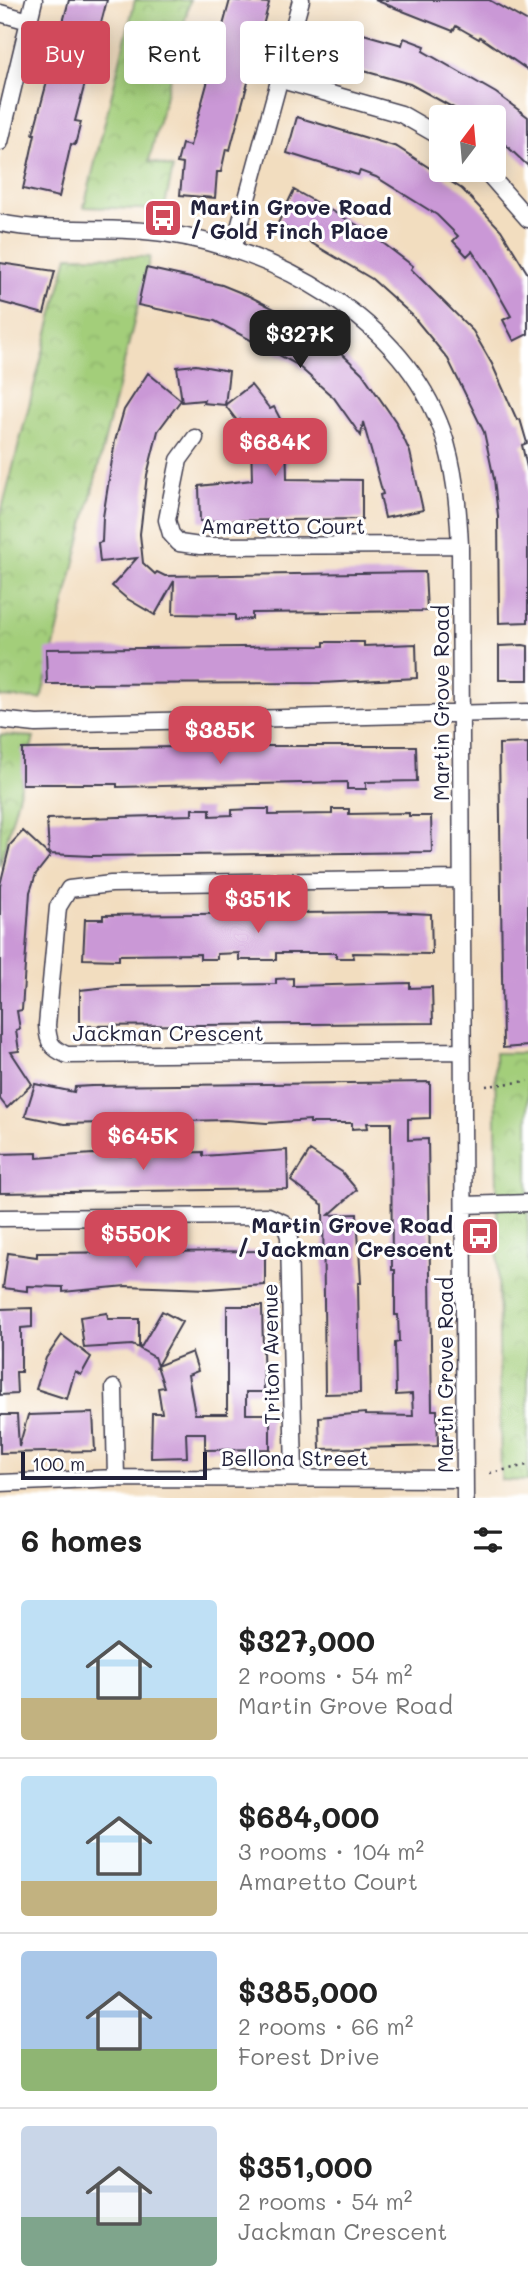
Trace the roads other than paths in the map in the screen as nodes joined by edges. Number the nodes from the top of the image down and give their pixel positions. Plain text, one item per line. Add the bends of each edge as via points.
1 (34, 0) edge
2 (300, 0) edge
3 (0, 13) edge
4 (29, 21) joint
5 (294, 21) edge
6 (21, 54) edge
7 (277, 84) edge
8 (296, 84) edge
9 (429, 129) edge
10 (0, 142) edge
11 (496, 182) edge
12 (528, 219) edge
13 (0, 223) edge
14 (233, 250) junction
15 (195, 438) dead end
16 (460, 545) junction
17 (528, 712) edge
18 (461, 713) junction
19 (0, 720) edge
20 (461, 879) junction
21 (463, 1051) junction
22 (528, 1203) edge
23 (465, 1205) junction
24 (0, 1218) edge
25 (114, 1388) dead end
26 (293, 1477) junction
27 (116, 1478) junction
28 (464, 1479) junction
29 (0, 1482) edge
30 (465, 1498) edge

1 - 4 street
2 - 5 street
3 - 4 street
6 - 10 street
7 - 14 street
8 - 9 street via 401,114
11 - 12 street
13 - 14 street, Martin Grove Road via 43,229 137,230
14 - 16 street, Martin Grove Road via 276,265 331,297 384,342 408,371 441,428 452,463
15 - 16 street, Amaretto Court via 179,460 167,520 178,543
16 - 18 street, Martin Grove Road
17 - 18 street
18 - 19 street via 36,724
18 - 20 street, Martin Grove Road
20 - 21 street, Martin Grove Road
20 - 21 street, Jackman Crescent via 111,884 69,889 58,907 47,1026 53,1049 67,1055
21 - 23 street, Martin Grove Road
22 - 23 street
23 - 28 street, Martin Grove Road
24 - 26 street, Triton Avenue via 268,1216 284,1223 289,1236
25 - 27 street
26 - 27 street, Bellona Street
26 - 28 street, Bellona Street
27 - 29 street, Bellona Street
28 - 30 street, Martin Grove Road

